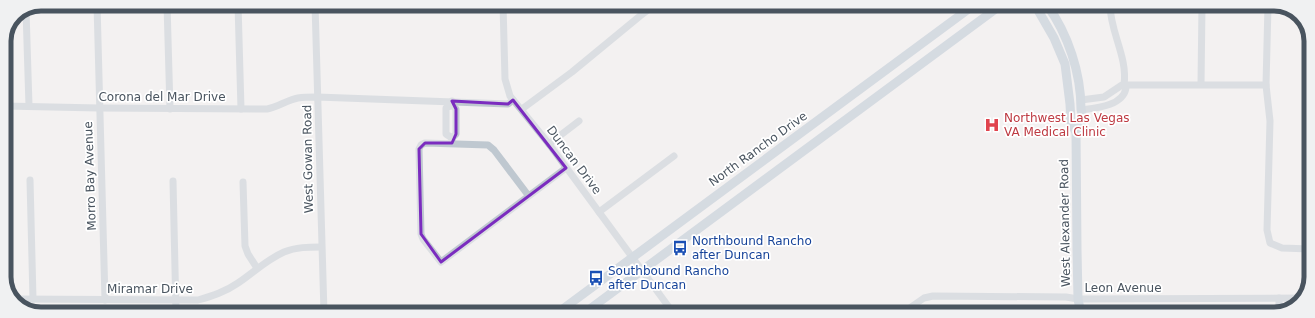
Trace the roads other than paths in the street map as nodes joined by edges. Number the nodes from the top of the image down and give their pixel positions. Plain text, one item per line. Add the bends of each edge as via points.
1 (97, 11) edge
2 (167, 11) edge
3 (238, 11) edge
4 (315, 11) edge
5 (503, 11) edge
6 (647, 11) edge
7 (966, 11) edge
8 (993, 11) edge
9 (1038, 11) edge
10 (1051, 11) edge
11 (1111, 11) edge
12 (1202, 11) edge
13 (1268, 11) edge
14 (26, 15) edge
15 (1201, 84) junction
16 (1124, 85) junction
17 (1266, 85) junction
18 (318, 97) junction
19 (513, 100) junction
20 (452, 103) junction
21 (1081, 105) junction
22 (11, 106) edge
23 (29, 106) junction
24 (99, 108) junction
25 (170, 109) junction
26 (241, 109) junction
27 (522, 109) junction
28 (579, 121) dead end
29 (1076, 132) junction
30 (452, 141) junction
31 (549, 144) junction
32 (674, 156) dead end
33 (566, 168) junction
34 (30, 180) dead end
35 (173, 181) dead end
36 (243, 182) dead end
37 (528, 195) junction
38 (599, 212) junction
39 (321, 247) junction
40 (1304, 249) edge
41 (632, 257) junction
42 (257, 268) junction
43 (641, 270) junction
44 (1279, 298) junction
45 (1296, 298) edge
46 (20, 299) edge
47 (33, 299) junction
48 (1078, 299) junction
49 (105, 300) junction
50 (176, 301) junction
51 (176, 307) edge
52 (324, 307) edge
53 (565, 307) edge
54 (592, 307) edge
55 (669, 307) edge
56 (911, 307) edge
57 (1080, 307) edge
58 (1279, 307) edge

1 - 24 street, Morro Bay Avenue
2 - 25 street
3 - 26 street
4 - 18 street, West Gowan Road
5 - 19 street, Duncan Drive via 505,79
6 - 27 street
7 - 41 main road, North Rancho Drive
8 - 43 main road
9 - 29 main road, West Alexander Road via 1054,38 1065,64 1071,123
10 - 21 main road, West Alexander Road via 1067,42 1078,79
11 - 16 street via 1124,65
12 - 15 street
13 - 17 street
14 - 23 street
15 - 16 street
15 - 17 street
16 - 21 street via 1125,92 1113,103 1102,107
17 - 40 street via 1270,121 1267,230 1270,243 1282,248
18 - 20 street, Corona del Mar Drive
18 - 26 street, Corona del Mar Drive via 298,98 276,108
18 - 39 street, West Gowan Road
19 - 20 street, Corona del Mar Drive via 508,104
19 - 27 street, Duncan Drive
20 - 30 street via 446,108 446,134
21 - 29 main road, West Alexander Road via 1081,124
22 - 23 street, Corona del Mar Drive
23 - 24 street, Corona del Mar Drive
24 - 25 street, Corona del Mar Drive
24 - 49 street, Morro Bay Avenue
25 - 26 street, Corona del Mar Drive
27 - 31 street, Duncan Drive
28 - 31 street
29 - 48 main road, West Alexander Road
30 - 37 street via 488,145
30 - 37 street via 425,143 419,149 421,234 441,262
31 - 33 street, Duncan Drive
32 - 38 street
33 - 37 street
33 - 38 street, Duncan Drive
34 - 47 street
35 - 50 street
36 - 42 street via 245,246
38 - 41 street, Duncan Drive
39 - 42 street, Miramar Drive via 296,248
39 - 52 street, West Gowan Road
41 - 43 street, Duncan Drive
41 - 53 main road, North Rancho Drive
42 - 50 street, Miramar Drive via 217,295 198,300
43 - 54 main road
43 - 55 street, Duncan Drive
44 - 45 street, Leon Avenue
44 - 48 street, Leon Avenue
44 - 58 street
46 - 47 street, Miramar Drive
47 - 49 street, Miramar Drive
48 - 56 street, Leon Avenue via 933,296 924,298
48 - 57 main road, West Alexander Road
49 - 50 street, Miramar Drive
50 - 51 street

